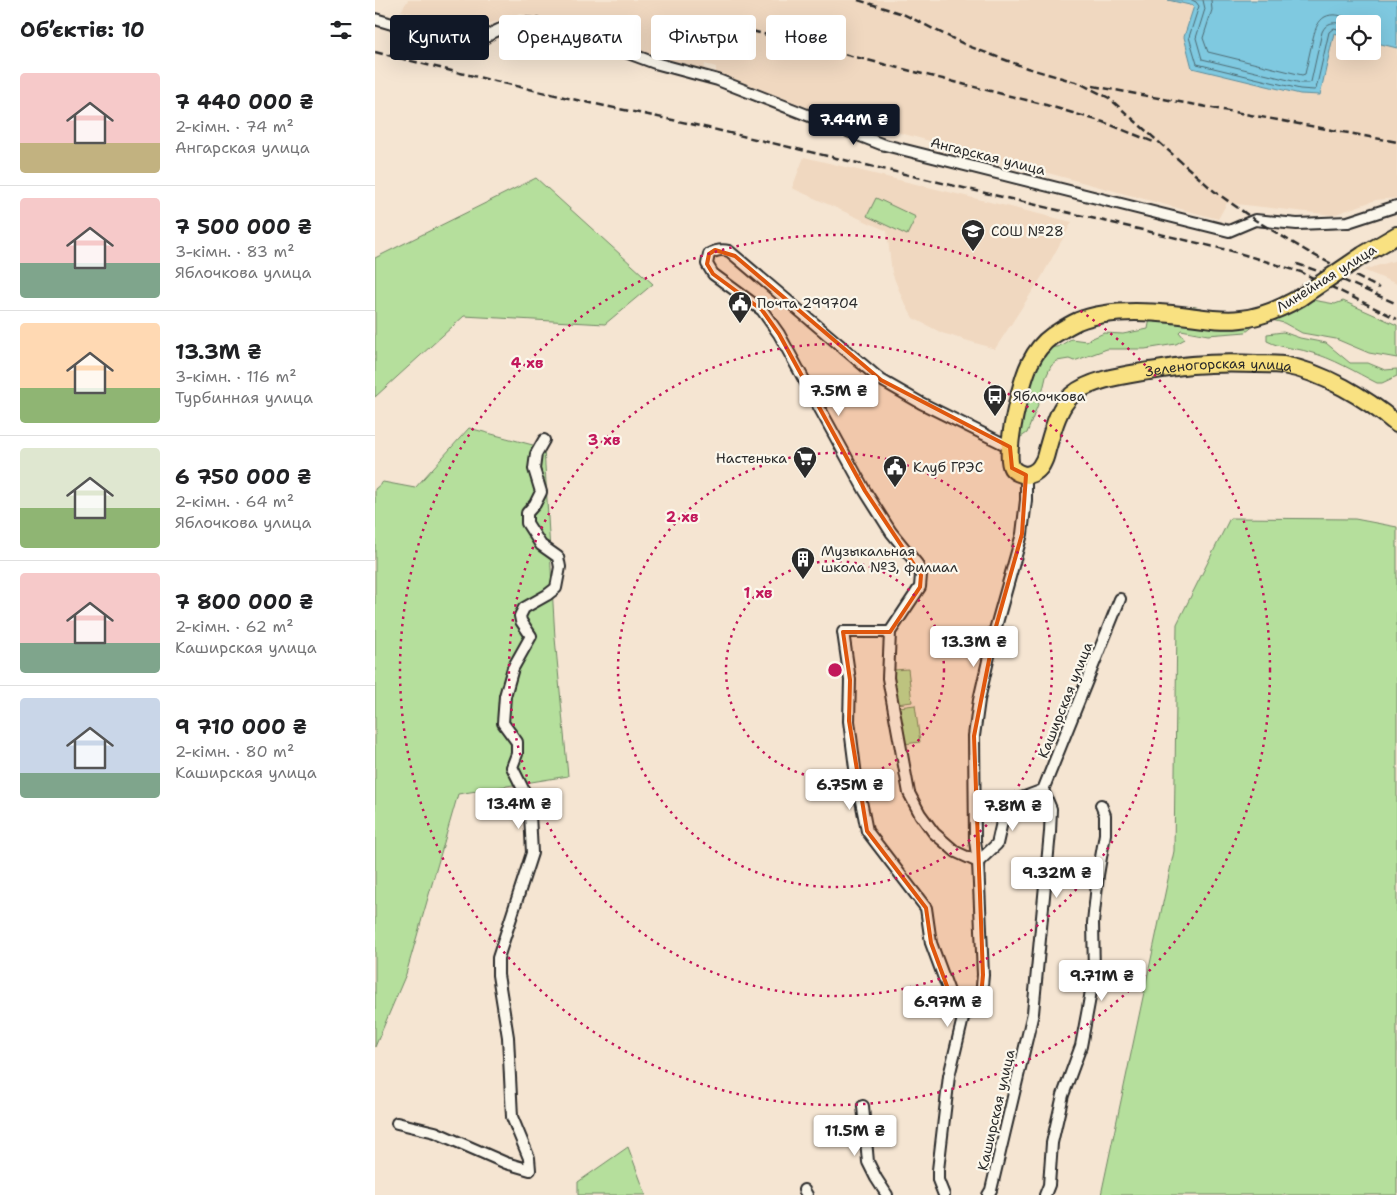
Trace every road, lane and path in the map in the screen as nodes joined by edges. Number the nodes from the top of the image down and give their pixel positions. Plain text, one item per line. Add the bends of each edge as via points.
1 (375, 19) edge
2 (1397, 206) edge
3 (1397, 235) edge
4 (1397, 424) edge
5 (544, 440) dead end
6 (1009, 448) junction
7 (1026, 475) junction
8 (1120, 599) dead end
9 (890, 632) junction
10 (1043, 790) junction
11 (1101, 805) dead end
12 (978, 862) junction
13 (964, 1014) junction
14 (863, 1106) dead end
15 (397, 1122) dead end
16 (887, 1195) edge
17 (944, 1195) edge
18 (988, 1195) edge
19 (1045, 1195) edge

1 - 2 street, Ангарская улица via 460,44 474,45 507,26 522,23 546,25 655,63 718,80 881,144 1229,231 1255,220 1297,224 1348,222
3 - 6 main road, Линейная улица, bridge via 1283,308 1261,316 1240,320 1124,312 1078,321 1048,339 1030,363 1024,376
4 - 7 main road, Зеленогорская улица via 1355,393 1283,365 1190,365 1093,383 1071,396 1057,418 1043,462 1035,472
5 - 15 street via 536,454 534,469 541,492 527,513 527,523 541,546 558,557 560,567 556,588 524,608 520,616 531,636 513,668 505,696 503,724 517,742 512,767 530,814 533,853 498,958 508,1037 512,1116 529,1158 530,1170 435,1132
6 - 7 main road, Линейная улица via 1012,468
6 - 9 street via 881,380 729,251 715,250 709,254 707,264 713,274 762,310 779,334 865,491 891,532 917,564 921,575 920,587
7 - 12 street via 1022,534 995,630 974,736
8 - 10 street, Каширская улица
9 - 12 street via 888,678 909,793 934,833 956,852
9 - 13 street via 843,632 850,680 849,721 867,831 926,908 931,943 951,997 958,1011
10 - 12 street via 1019,799 1002,822 997,844
10 - 18 street, Каширская улица via 1051,809 1050,832 1033,1013
11 - 19 street via 1105,814 1105,834 1093,923 1094,971 1081,1046 1063,1095
12 - 13 street via 982,990 975,1007
13 - 17 street via 949,1076 938,1170
14 - 16 street via 869,1162

